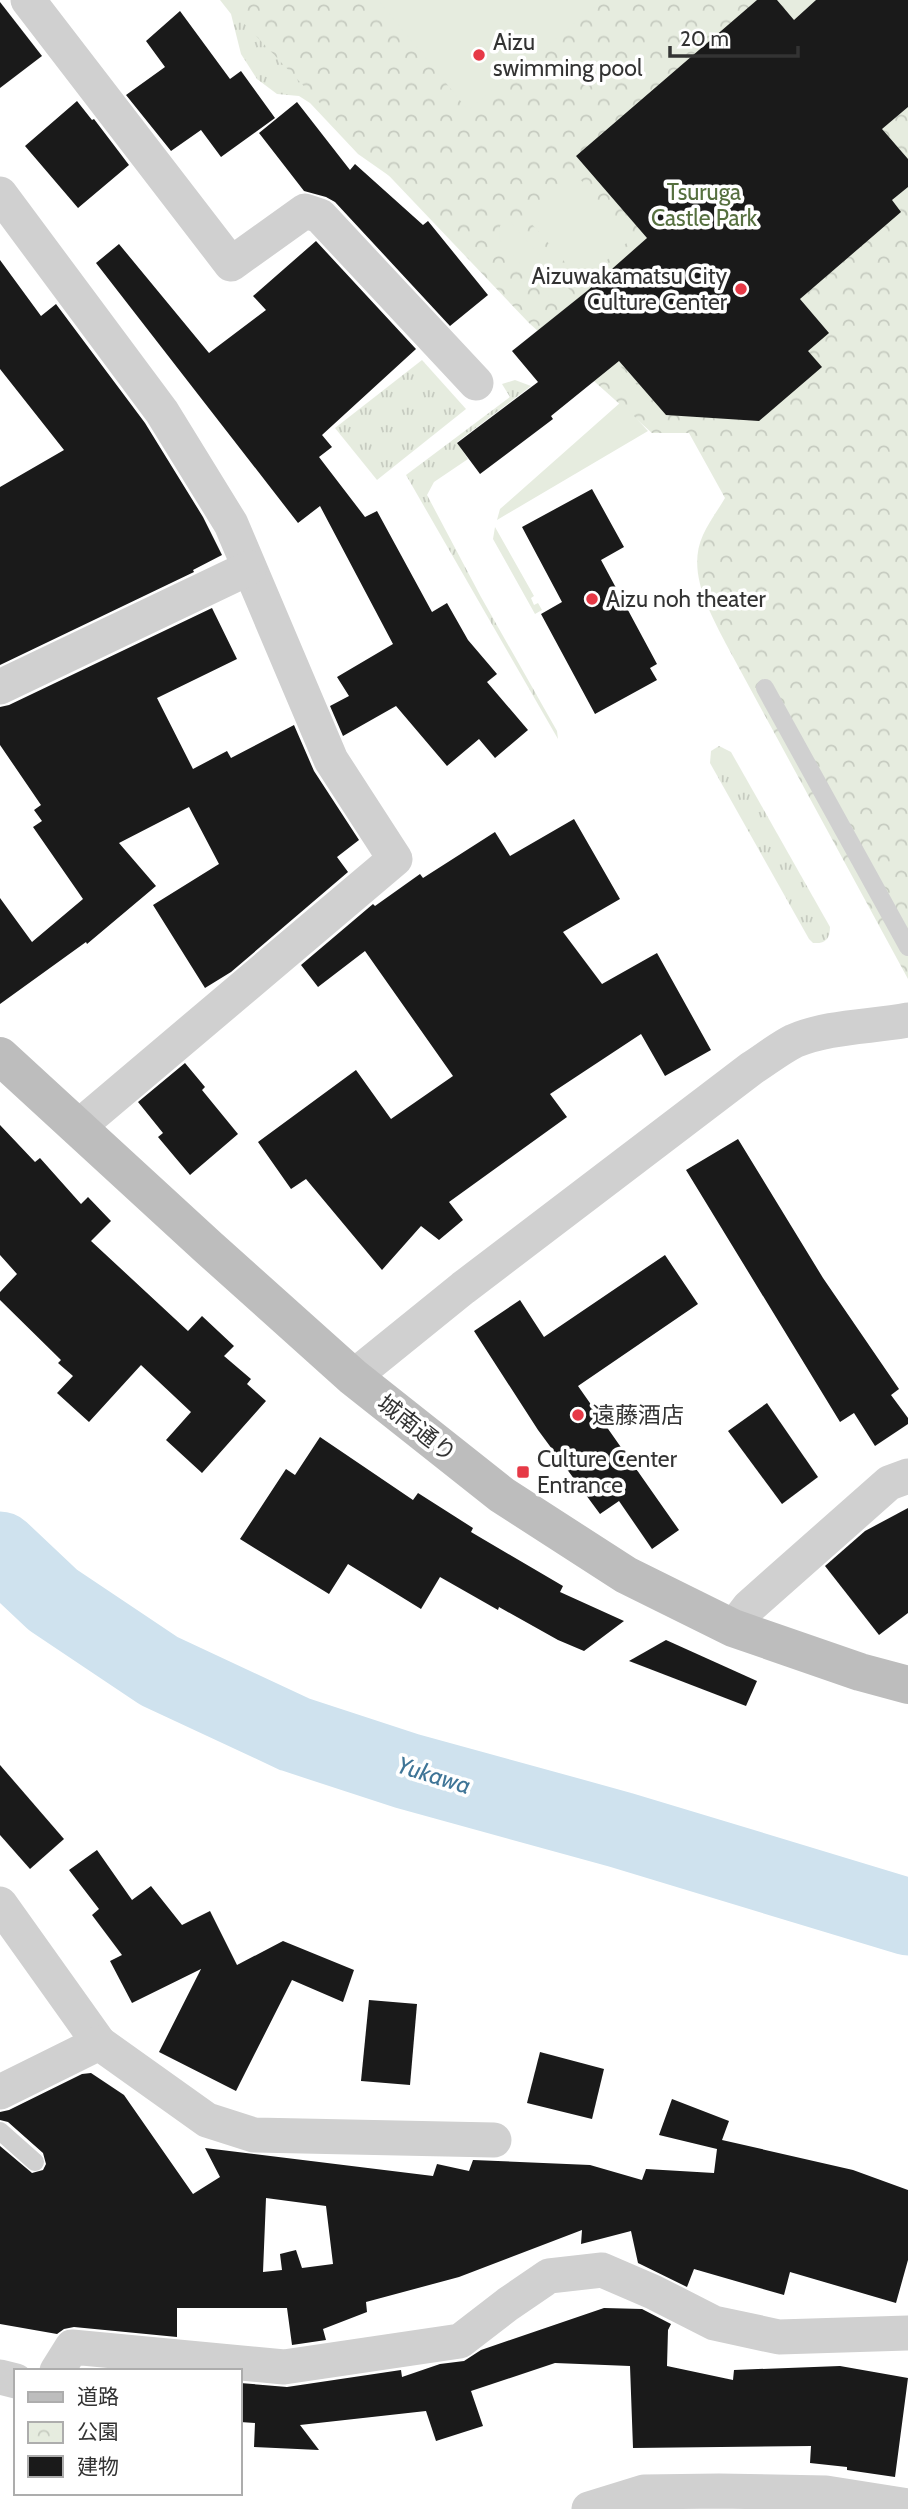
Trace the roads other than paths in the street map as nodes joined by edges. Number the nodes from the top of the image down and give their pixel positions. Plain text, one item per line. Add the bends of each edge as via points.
1 (28, 0) edge
2 (0, 194) edge
3 (476, 383) dead end
4 (249, 568) junction
5 (0, 687) edge
6 (765, 688) dead end
7 (908, 947) edge
8 (908, 1021) edge
9 (0, 1056) edge
10 (77, 1128) junction
11 (353, 1377) junction
12 (908, 1476) edge
13 (733, 1628) junction
14 (908, 1685) edge
15 (0, 1904) edge
16 (99, 2043) junction
17 (0, 2092) edge
18 (0, 2131) edge
19 (494, 2140) dead end
20 (35, 2162) dead end
21 (908, 2333) edge
22 (58, 2369) edge
23 (719, 2500) edge
24 (908, 2506) edge
25 (589, 2509) edge

1 - 3 street via 231,264 305,211 320,216
2 - 4 street via 162,412 231,524
4 - 5 street
4 - 10 street via 331,761 395,859
6 - 7 lane
8 - 11 street via 809,1037 752,1068
9 - 10 street, 城南通り
10 - 11 street, 城南通り
11 - 13 street, 城南通り via 502,1495 626,1575
12 - 13 street via 889,1483 749,1607
13 - 14 street, 城南通り
15 - 16 street
16 - 17 street
16 - 19 street via 207,2120 254,2135
18 - 20 lane
21 - 22 street via 779,2337 714,2323 602,2270 549,2276 460,2341 284,2367 72,2347
23 - 24 street via 826,2493
23 - 25 street via 644,2492

